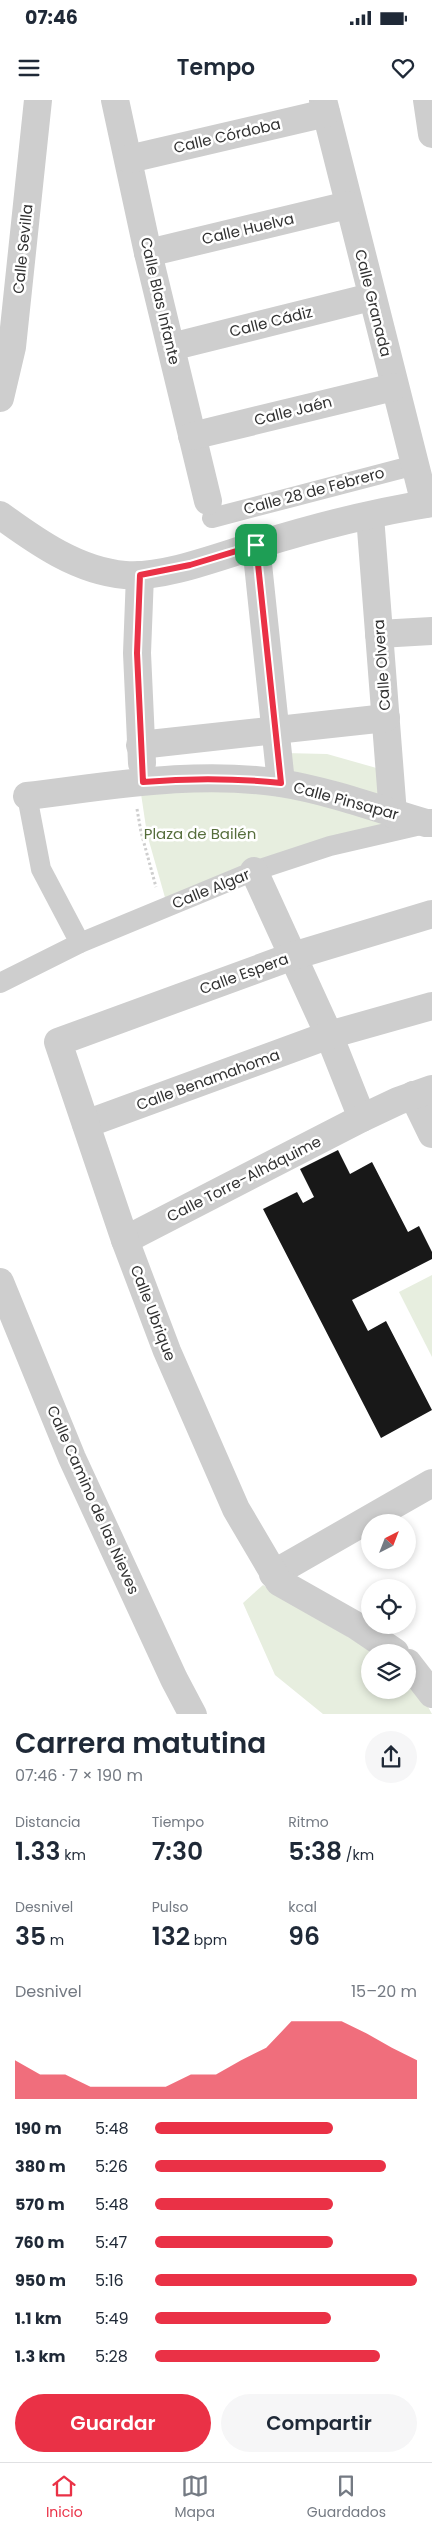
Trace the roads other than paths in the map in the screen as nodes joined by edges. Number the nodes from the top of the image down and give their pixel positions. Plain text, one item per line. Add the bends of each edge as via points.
1 (38, 100) edge
2 (115, 100) edge
3 (427, 100) edge
4 (325, 107) edge
5 (432, 134) edge
6 (128, 159) junction
7 (348, 205) junction
8 (148, 253) junction
9 (371, 297) junction
10 (171, 347) junction
11 (394, 387) junction
12 (0, 398) edge
13 (192, 436) junction
14 (415, 465) junction
15 (429, 504) edge
16 (210, 509) joint
17 (0, 515) edge
18 (370, 516) junction
19 (256, 545) junction
20 (140, 575) junction
21 (432, 631) edge
22 (379, 634) junction
23 (386, 718) junction
24 (275, 731) junction
25 (140, 745) junction
26 (138, 783) junction
27 (281, 783) junction
28 (27, 796) joint
29 (393, 814) junction
30 (429, 823) edge
31 (254, 871) junction
32 (432, 914) edge
33 (80, 943) junction
34 (293, 956) junction
35 (0, 983) edge
36 (432, 1006) edge
37 (329, 1035) junction
38 (58, 1042) joint
39 (423, 1092) edge
40 (362, 1118) junction
41 (86, 1124) junction
42 (432, 1134) edge
43 (126, 1240) junction
44 (0, 1282) edge
45 (432, 1482) edge
46 (272, 1574) junction
47 (383, 1644) edge
48 (416, 1673) edge
49 (432, 1694) edge
50 (193, 1714) edge

1 - 12 street, Calle Sevilla via 14,327
2 - 6 street, Calle Blas Infante
3 - 5 street
4 - 6 street, Calle Córdoba
4 - 7 street, Calle Granada
6 - 8 street, Calle Blas Infante
7 - 8 street, Calle Huelva
7 - 9 street, Calle Granada
8 - 10 street, Calle Blas Infante
9 - 10 street, Calle Cádiz
9 - 11 street, Calle Granada
10 - 13 street, Calle Blas Infante
11 - 13 street, Calle Jaén
11 - 14 street, Calle Granada
13 - 16 street, Calle Blas Infante
14 - 15 street, Calle Granada
14 - 16 street, Calle 28 de Febrero
15 - 18 street
17 - 20 street via 76,562 108,572
18 - 19 street
18 - 22 street, Calle Olvera
19 - 20 street via 190,565
19 - 24 street
20 - 25 street via 137,653
21 - 22 street
22 - 23 street, Calle Olvera
23 - 24 street
23 - 29 street, Calle Olvera
24 - 25 street
24 - 27 street
25 - 26 street
26 - 27 street, Calle Pinsapar via 221,778
26 - 28 street, Calle Pinsapar
27 - 29 street, Calle Pinsapar
28 - 33 street via 41,869
29 - 30 street, Calle Pinsapar
30 - 31 street, Calle Algar via 330,846
31 - 33 street, Calle Algar
31 - 34 street
32 - 34 street, Calle Espera
33 - 35 street, Calle Algar
34 - 37 street
34 - 38 street, Calle Espera
36 - 37 street, Calle Benamahoma
37 - 40 street
37 - 41 street, Calle Benamahoma
38 - 41 street, Calle Ubrique
39 - 40 street, Calle Torre-Alháquime
39 - 42 street
40 - 43 street, Calle Torre-Alháquime
41 - 43 street, Calle Ubrique
43 - 46 street, Calle Ubrique via 197,1423 236,1509
44 - 50 street, Calle Camino de las Nieves via 72,1458
45 - 46 street
46 - 47 street via 288,1588
48 - 49 street

